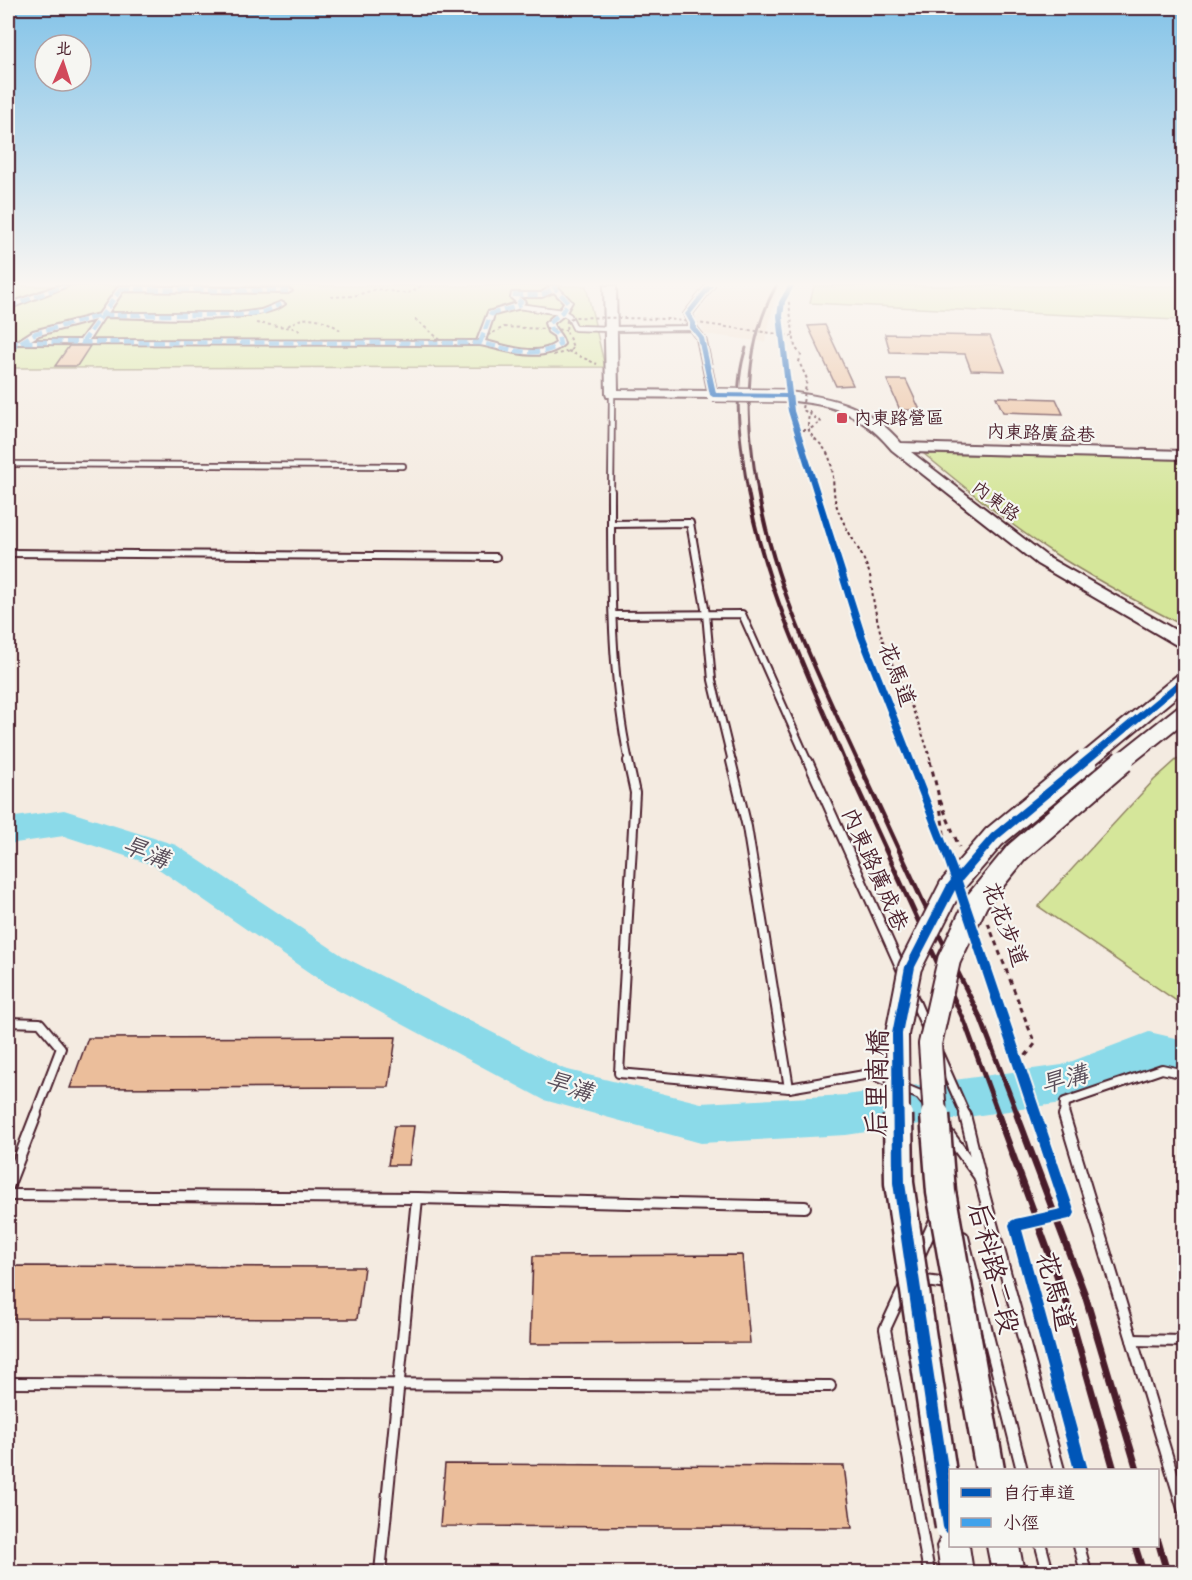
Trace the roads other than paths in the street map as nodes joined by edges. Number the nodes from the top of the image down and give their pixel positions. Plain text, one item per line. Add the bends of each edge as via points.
1 (612, 360) edge
2 (706, 360) edge
3 (612, 394) junction
4 (713, 395) junction
5 (897, 447) junction
6 (1185, 455) edge
7 (8, 464) edge
8 (403, 466) dead end
9 (611, 524) junction
10 (8, 553) edge
11 (496, 557) dead end
12 (706, 614) junction
13 (614, 615) junction
14 (1185, 642) edge
15 (1185, 680) edge
16 (1185, 712) edge
17 (8, 1022) edge
18 (1185, 1074) edge
19 (789, 1089) junction
20 (951, 1137) junction
21 (951, 1157) dead end
22 (979, 1176) junction
23 (8, 1187) edge
24 (8, 1195) edge
25 (417, 1198) junction
26 (805, 1207) dead end
27 (956, 1210) dead end
28 (959, 1221) dead end
29 (908, 1279) junction
30 (984, 1320) junction
31 (1132, 1340) junction
32 (1185, 1341) edge
33 (8, 1383) edge
34 (398, 1385) junction
35 (830, 1386) dead end
36 (990, 1469) edge
37 (1022, 1469) edge
38 (1059, 1469) edge
39 (1185, 1512) edge
40 (949, 1514) edge
41 (953, 1547) edge
42 (1003, 1547) edge
43 (1042, 1547) edge
44 (1080, 1547) edge
45 (380, 1572) edge
46 (929, 1572) edge
47 (957, 1572) edge
48 (1008, 1572) edge
49 (1048, 1572) edge
50 (1086, 1572) edge

1 - 3 street
2 - 4 street
3 - 4 street
3 - 9 lane
4 - 5 street, 內東路, bridge via 820,399 869,418 885,430
5 - 6 street, 內東路廣益巷
5 - 14 street, 內東路 via 1043,561
7 - 8 lane
9 - 12 lane via 690,523
9 - 13 lane
10 - 11 lane
12 - 13 lane, 內東路廣成巷
12 - 19 lane via 712,680 747,827
12 - 22 lane, 內東路廣成巷 via 742,614 969,1123
13 - 19 lane via 619,717 635,793 619,1073
15 - 40 street, 后里南橋, bridge via 994,837 950,888 910,967 897,1034 899,1183
16 - 36 street, bridge via 1083,793 1017,852 977,901 949,960 930,1044 939,1169
17 - 23 lane via 40,1023 61,1048
18 - 31 lane via 1162,1069 1065,1102 1064,1115
19 - 20 lane, bridge via 870,1074 920,1095
20 - 21 lane
20 - 22 lane
22 - 38 lane
24 - 25 lane
25 - 26 lane
25 - 34 lane
27 - 29 lane, 后科路二段 via 950,1183
28 - 30 lane, 后科路二段
29 - 30 lane via 946,1282
29 - 46 lane, 后科路二段 via 885,1329
30 - 37 lane, 后科路二段
31 - 32 lane
31 - 39 lane
33 - 34 lane
34 - 35 lane
34 - 45 lane
41 - 47 street
42 - 48 street
43 - 49 lane
44 - 50 lane

